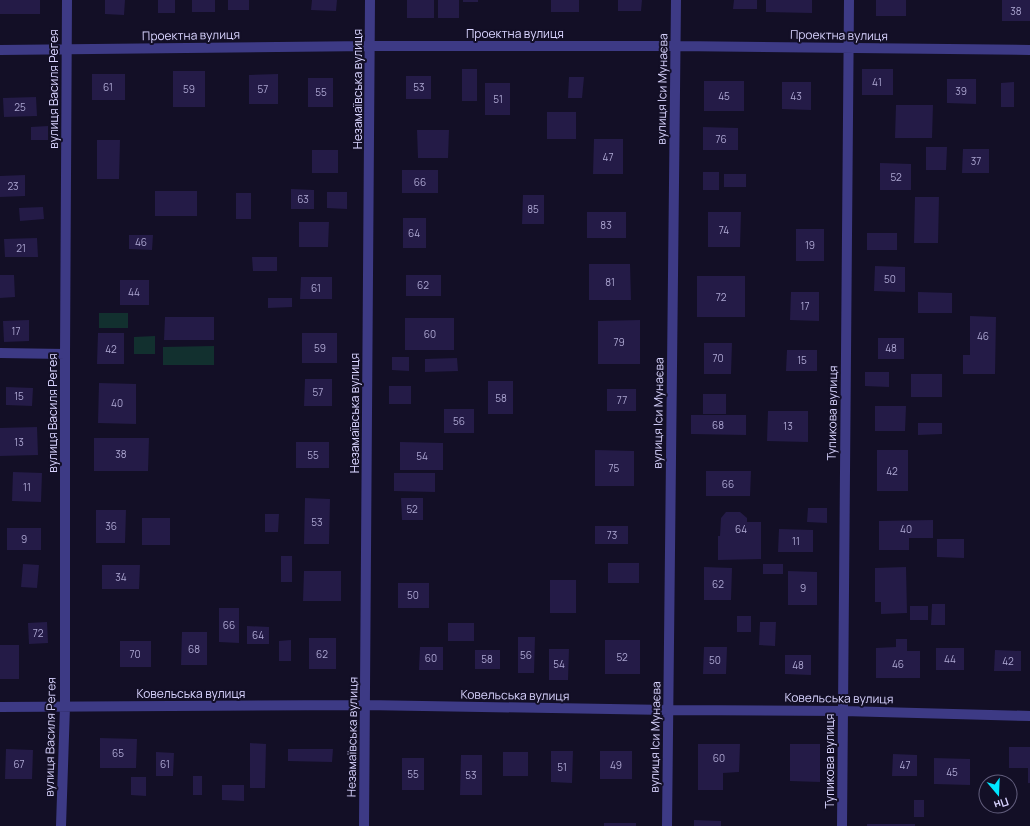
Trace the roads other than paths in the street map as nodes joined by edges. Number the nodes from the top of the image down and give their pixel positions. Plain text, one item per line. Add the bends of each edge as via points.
1 (66, 0) edge
2 (370, 0) edge
3 (676, 0) edge
4 (849, 0) edge
5 (370, 46) junction
6 (676, 46) junction
7 (848, 49) junction
8 (0, 50) edge
9 (66, 50) junction
10 (1030, 50) edge
11 (0, 353) edge
12 (65, 354) junction
13 (365, 705) junction
14 (65, 706) junction
15 (0, 707) edge
16 (668, 710) junction
17 (842, 710) junction
18 (1030, 716) edge
19 (61, 826) edge
20 (364, 826) edge
21 (667, 826) edge
22 (842, 826) edge

1 - 9 street, вулиця Василя Регея
2 - 5 street, Незамаївська вулиця
3 - 6 street, вулиця Іси Мунаєва
4 - 7 street, Тупикова вулиця
5 - 6 street, Проектна вулиця
5 - 9 street, Проектна вулиця
5 - 13 street, Незамаївська вулиця
6 - 7 street, Проектна вулиця
6 - 16 street, вулиця Іси Мунаєва
7 - 10 street, Проектна вулиця
7 - 17 street, Тупикова вулиця
8 - 9 street, Проектна вулиця
9 - 12 street, вулиця Василя Регея
11 - 12 street
12 - 14 street, вулиця Василя Регея
13 - 14 street, Ковельська вулиця
13 - 16 street, Ковельська вулиця
13 - 20 street, Незамаївська вулиця
14 - 15 street, Ковельська вулиця
14 - 19 street, вулиця Василя Регея
16 - 17 street, Ковельська вулиця
16 - 21 street, вулиця Іси Мунаєва
17 - 18 street, Ковельська вулиця
17 - 22 street, Тупикова вулиця

